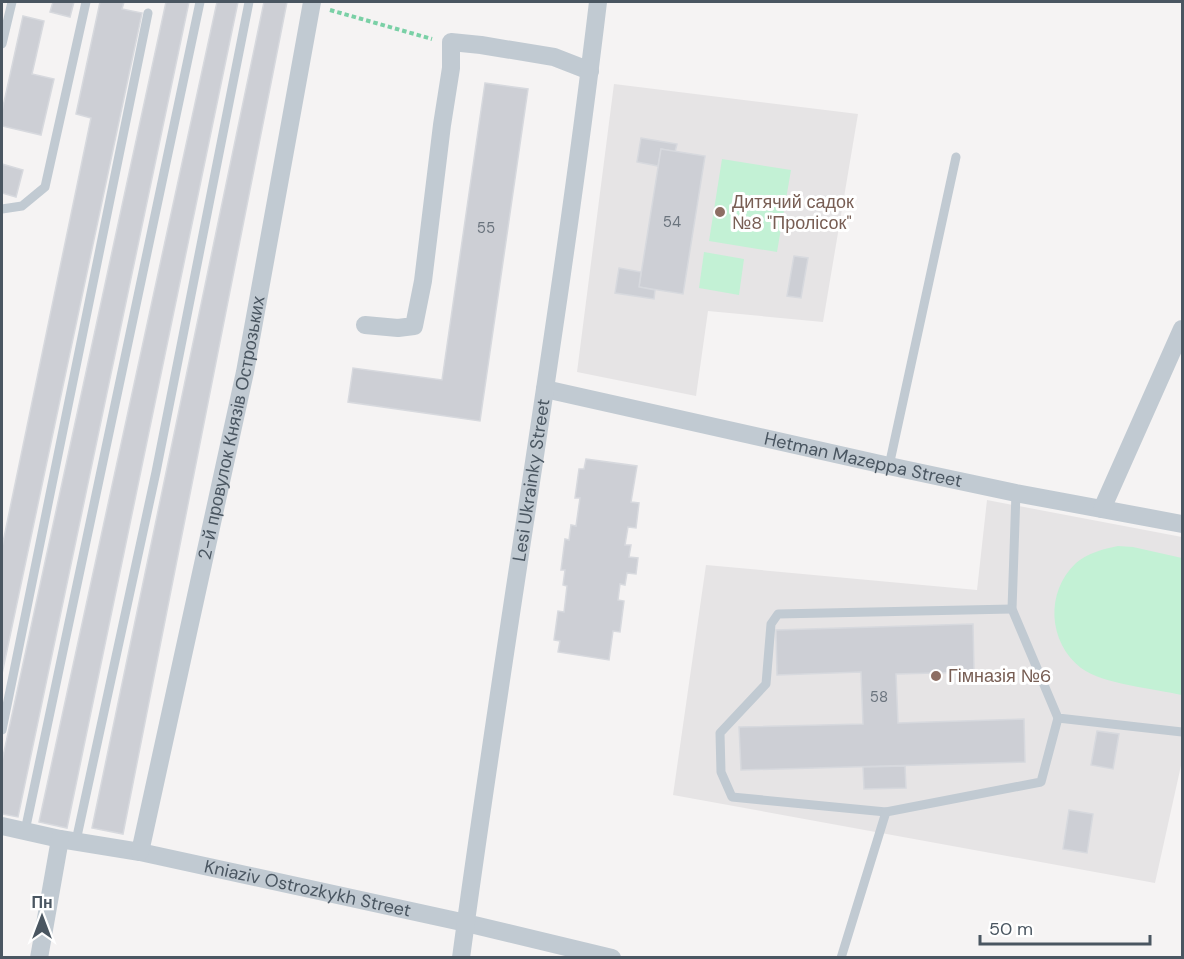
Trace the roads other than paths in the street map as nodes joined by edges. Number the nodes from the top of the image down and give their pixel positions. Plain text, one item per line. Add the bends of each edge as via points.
1 (12, 2) edge
2 (86, 2) edge
3 (200, 2) edge
4 (249, 2) edge
5 (598, 2) edge
6 (312, 4) edge
7 (148, 13) dead end
8 (2, 44) edge
9 (590, 71) junction
10 (956, 157) dead end
11 (2, 209) edge
12 (365, 325) dead end
13 (1182, 329) edge
14 (545, 389) junction
15 (889, 466) junction
16 (1016, 493) junction
17 (1102, 509) junction
18 (1182, 524) edge
19 (1012, 609) junction
20 (1058, 718) junction
21 (2, 730) edge
22 (1182, 732) edge
23 (886, 812) junction
24 (2, 826) edge
25 (26, 831) junction
26 (68, 840) junction
27 (140, 852) junction
28 (466, 923) junction
29 (39, 957) edge
30 (461, 957) edge
31 (612, 957) edge
32 (841, 957) edge

1 - 8 lane
2 - 11 lane via 45,187 22,206
3 - 25 lane
4 - 26 lane via 156,472
5 - 9 street, Lesi Ukrainky Street
6 - 27 street, 2-й провулок Князів Острозьких via 244,372
7 - 21 lane
9 - 12 street via 554,57 451,42 451,68 414,326
9 - 14 street, Lesi Ukrainky Street
10 - 15 lane
13 - 17 street
14 - 15 street, Hetman Mazeppa Street
14 - 28 street, Lesi Ukrainky Street
15 - 16 street, Hetman Mazeppa Street
16 - 17 street, Hetman Mazeppa Street
16 - 19 lane
17 - 18 street, Hetman Mazeppa Street
19 - 20 lane
19 - 23 lane via 778,614 771,624 766,684 720,733 721,772 732,797
20 - 22 lane
20 - 23 lane via 1041,782
23 - 32 lane
24 - 25 street, Kniaziv Ostrozkykh Street
25 - 26 street, Kniaziv Ostrozkykh Street
26 - 27 street, Kniaziv Ostrozkykh Street
26 - 29 street
27 - 28 street, Kniaziv Ostrozkykh Street
28 - 30 street, Lesi Ukrainky Street
28 - 31 street, Kniaziv Ostrozkykh Street

